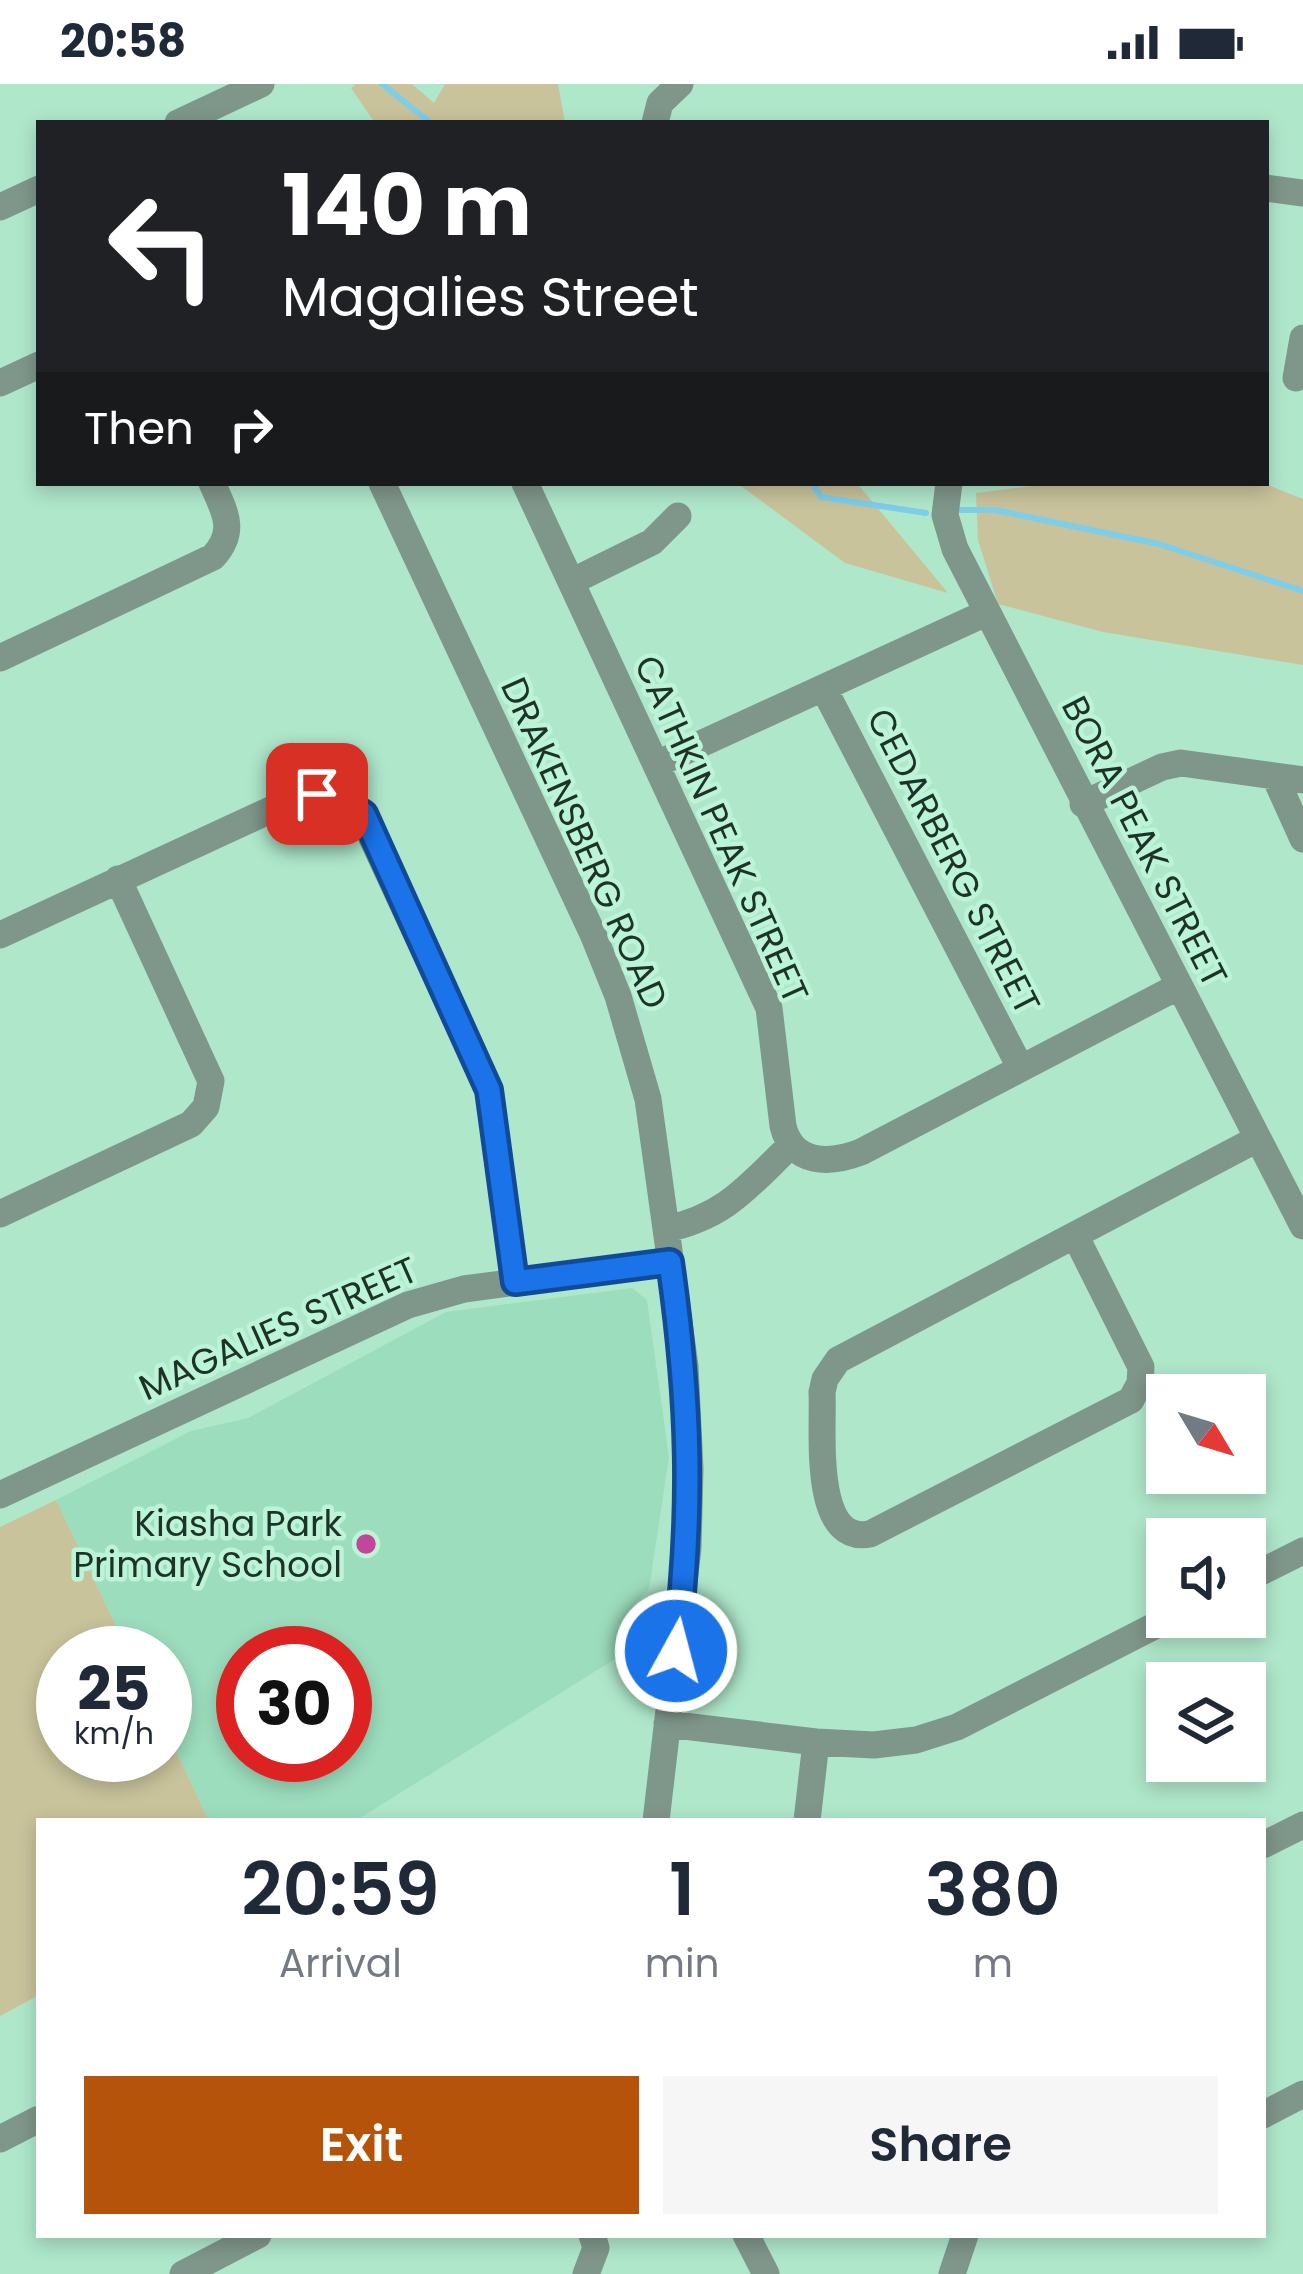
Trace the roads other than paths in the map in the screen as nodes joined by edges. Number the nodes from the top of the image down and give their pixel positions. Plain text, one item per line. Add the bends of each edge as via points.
1 (261, 84) edge
2 (680, 84) edge
3 (209, 117) edge
4 (656, 120) edge
5 (1269, 188) edge
6 (36, 190) edge
7 (1303, 193) edge
8 (0, 207) edge
9 (1303, 338) edge
10 (36, 366) edge
11 (1269, 375) edge
12 (1299, 380) edge
13 (0, 383) edge
14 (213, 486) edge
15 (383, 486) edge
16 (526, 486) edge
17 (949, 486) edge
18 (678, 516) dead end
19 (571, 582) junction
20 (986, 613) junction
21 (0, 658) edge
22 (824, 689) junction
23 (657, 764) junction
24 (1289, 778) edge
25 (1083, 804) junction
26 (1303, 839) edge
27 (118, 879) junction
28 (0, 935) edge
29 (1179, 986) junction
30 (1020, 1067) junction
31 (1256, 1138) junction
32 (791, 1144) junction
33 (0, 1214) edge
34 (1303, 1226) edge
35 (666, 1228) junction
36 (1076, 1234) junction
37 (670, 1262) junction
38 (515, 1282) junction
39 (0, 1495) edge
40 (1303, 1551) edge
41 (1266, 1570) edge
42 (1146, 1630) edge
43 (667, 1724) junction
44 (816, 1742) junction
45 (656, 1818) edge
46 (807, 1818) edge
47 (1303, 1825) edge
48 (1266, 1844) edge
49 (1303, 2094) edge
50 (1266, 2113) edge
51 (36, 2121) edge
52 (0, 2139) edge
53 (254, 2238) edge
54 (592, 2238) edge
55 (748, 2238) edge
56 (964, 2238) edge
57 (213, 2268) edge
58 (183, 2274) edge
59 (586, 2274) edge
60 (766, 2274) edge
61 (952, 2274) edge

1 - 3 street
2 - 4 street
5 - 7 street
6 - 8 street
9 - 12 street
10 - 13 street
11 - 12 street
14 - 21 street via 230,526 213,557
15 - 35 street, DRAKENSBERG ROAD via 618,996 647,1099
16 - 19 street, CATHKIN PEAK STREET
17 - 20 street, BORA PEAK STREET via 949,531
18 - 19 street via 652,542
19 - 23 street, CATHKIN PEAK STREET
20 - 22 street
20 - 25 street, BORA PEAK STREET
22 - 23 street
22 - 30 street, CEDARBERG STREET
23 - 32 street, CATHKIN PEAK STREET via 769,1008
24 - 25 street via 1181,763
24 - 26 street
25 - 29 street, BORA PEAK STREET
27 - 28 street
27 - 33 street via 211,1081 208,1101 191,1124
27 - 38 street via 303,795 335,798 364,814 489,1090
29 - 30 street
29 - 31 street, BORA PEAK STREET
30 - 32 street via 838,1161 806,1156
31 - 34 street, BORA PEAK STREET
31 - 36 street
32 - 35 street via 725,1207
35 - 37 street, DRAKENSBERG ROAD
36 - 36 street via 838,1360 822,1392 828,1508 840,1528 870,1534 1131,1400 1141,1367
37 - 38 street, MAGALIES STREET
37 - 43 street, DRAKENSBERG ROAD via 690,1469
38 - 39 street, MAGALIES STREET via 407,1306
40 - 41 street
42 - 44 street via 936,1735 874,1745
43 - 44 street
43 - 45 street, DRAKENSBERG ROAD
44 - 46 street
47 - 48 street
49 - 50 street
51 - 52 street
53 - 57 street
54 - 59 street
55 - 60 street
56 - 61 street
57 - 58 street

